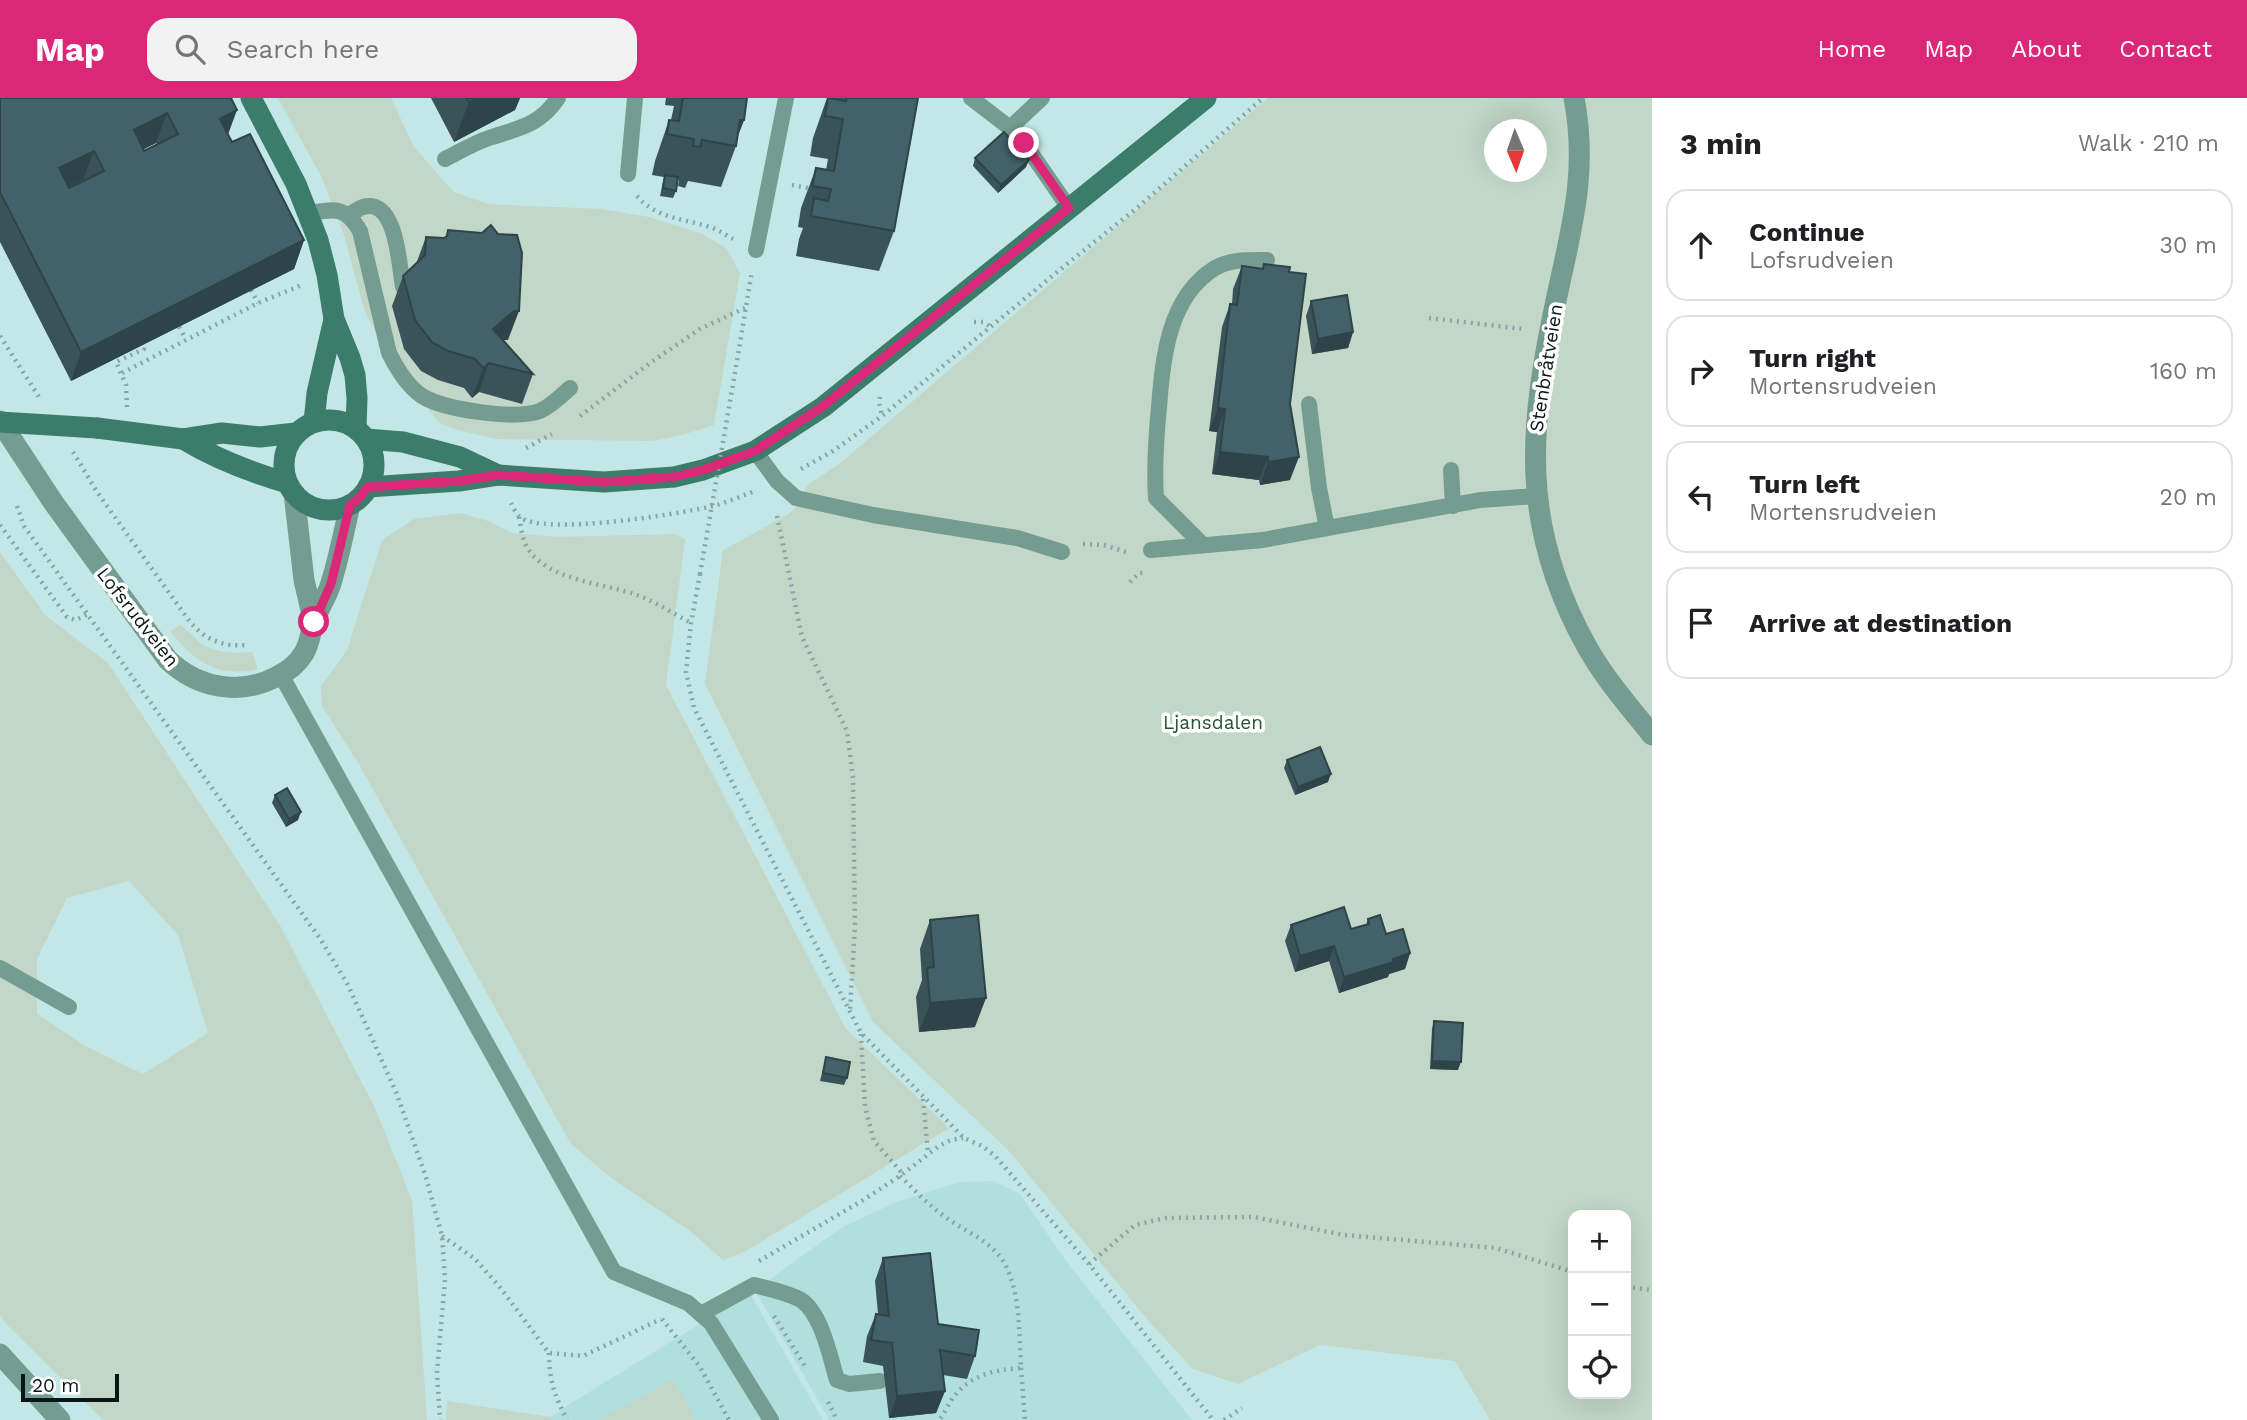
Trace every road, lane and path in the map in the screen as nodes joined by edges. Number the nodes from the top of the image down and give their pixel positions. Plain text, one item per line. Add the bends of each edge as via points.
1 (251, 98) edge
2 (558, 98) edge
3 (635, 98) edge
4 (786, 98) edge
5 (971, 98) edge
6 (1042, 98) edge
7 (1206, 98) edge
8 (1574, 98) edge
9 (1010, 128) junction
10 (445, 159) dead end
11 (628, 174) joint
12 (1069, 208) junction
13 (309, 213) junction
14 (349, 215) junction
15 (756, 250) junction
16 (1267, 260) dead end
17 (306, 284) dead end
18 (403, 287) edge
19 (251, 290) edge
20 (258, 303) junction
21 (745, 307) junction
22 (1429, 318) dead end
23 (334, 319) junction
24 (179, 327) edge
25 (1527, 330) dead end
26 (0, 336) edge
27 (139, 339) edge
28 (186, 340) junction
29 (122, 373) junction
30 (570, 388) dead end
31 (43, 403) dead end
32 (1309, 404) dead end
33 (127, 408) dead end
34 (577, 417) dead end
35 (0, 421) edge
36 (305, 428) junction
37 (559, 429) dead end
38 (361, 434) junction
39 (183, 439) junction
40 (70, 447) dead end
41 (516, 451) dead end
42 (755, 451) junction
43 (1451, 470) dead end
44 (498, 475) junction
45 (368, 487) junction
46 (290, 488) junction
47 (1536, 496) junction
48 (350, 505) junction
49 (17, 506) dead end
50 (1453, 506) junction
51 (775, 508) dead end
52 (519, 516) dead end
53 (0, 524) edge
54 (1327, 528) junction
55 (1203, 545) junction
56 (1151, 550) dead end
57 (1062, 552) dead end
58 (88, 614) junction
59 (314, 622) junction
60 (691, 623) junction
61 (248, 645) dead end
62 (281, 675) junction
63 (1652, 735) edge
64 (0, 968) edge
65 (69, 1007) dead end
66 (850, 1012) junction
67 (861, 1033) junction
68 (923, 1098) junction
69 (964, 1138) junction
70 (928, 1154) junction
71 (901, 1174) junction
72 (442, 1236) junction
73 (1088, 1264) junction
74 (1568, 1270) edge
75 (754, 1285) junction
76 (1631, 1288) edge
77 (1652, 1290) edge
78 (701, 1314) junction
79 (662, 1319) dead end
80 (641, 1330) dead end
81 (549, 1353) junction
82 (0, 1354) edge
83 (1021, 1368) junction
84 (808, 1371) dead end
85 (880, 1381) dead end
86 (821, 1393) dead end
87 (1242, 1408) dead end
88 (60, 1420) edge
89 (440, 1420) edge
90 (567, 1420) edge
91 (729, 1420) edge
92 (771, 1420) edge
93 (837, 1420) edge
94 (940, 1420) edge
95 (1025, 1420) edge
96 (1213, 1420) edge
97 (1224, 1420) edge

1 - 13 street via 264,135
2 - 10 lane via 550,111 527,126
3 - 11 lane
4 - 15 lane
5 - 9 lane
6 - 9 lane
7 - 12 street
8 - 47 street, Stenbråtveien via 1580,156 1578,194 1543,364
9 - 12 lane
11 - 15 path via 638,198 655,211 716,229
12 - 42 street via 822,407
13 - 14 lane via 332,209
13 - 23 street via 323,256
14 - 18 lane via 362,206 384,211 392,225
14 - 30 lane via 360,232 388,353 422,396 462,410 519,415 546,408
15 - 21 path
16 - 55 lane via 1233,260 1198,281 1174,321 1166,350 1155,449 1156,498
17 - 20 path
19 - 20 path
20 - 28 path
21 - 34 path via 700,329
21 - 60 path, bridge
22 - 25 path
23 - 36 street
23 - 38 street via 355,375
24 - 28 path
26 - 31 path
27 - 29 path via 144,349 116,362
28 - 29 path
29 - 33 path
32 - 54 lane
35 - 39 street, bridge
35 - 62 street, Lofsrudveien via 115,589 179,670 203,682 236,689
36 - 38 street via 325,419 336,420
36 - 39 street via 260,437 222,433
36 - 46 street via 285,452 284,473
37 - 41 path
38 - 44 street via 460,457
38 - 45 street via 374,458
39 - 46 street via 215,458
40 - 61 path via 190,622 222,645
42 - 44 street via 689,474 643,480
42 - 57 lane via 796,498 1017,538
43 - 50 lane
44 - 45 street
45 - 48 street
46 - 48 street via 314,507
46 - 59 street
47 - 50 lane
47 - 63 street, Stenbråtveien via 1550,563 1573,619 1615,689
48 - 59 street, Lofsrudveien via 331,584
49 - 58 path via 24,526
50 - 54 lane
51 - 66 path via 802,638 847,731 853,778 855,925
52 - 60 path via 528,548 553,570 638,595
53 - 58 path via 67,617 76,620
54 - 55 lane
55 - 56 lane
58 - 72 path via 321,940 348,985 410,1126
59 - 62 street, Lofsrudveien via 303,655
60 - 66 path via 686,672 694,708
62 - 78 lane via 614,1272 688,1303
64 - 65 lane
66 - 67 path
67 - 68 path
67 - 71 path via 865,1107 874,1141
68 - 69 path
68 - 70 path
69 - 70 path
69 - 73 path via 995,1156
70 - 71 path
71 - 75 path via 738,1275
71 - 83 path via 941,1214 981,1239 1005,1265 1015,1296
72 - 81 path via 474,1258
72 - 89 path via 445,1280 437,1372
73 - 74 path via 1135,1225 1165,1217 1254,1217 1344,1235 1496,1248
73 - 96 path
75 - 78 lane
75 - 84 path
75 - 85 lane via 803,1301 816,1316 837,1380 849,1384
76 - 77 path
78 - 92 lane
79 - 91 path via 700,1367
80 - 81 path via 583,1356
81 - 90 path via 554,1394
82 - 88 street
83 - 94 path via 978,1376 961,1389
83 - 95 path
86 - 93 path
87 - 97 path

